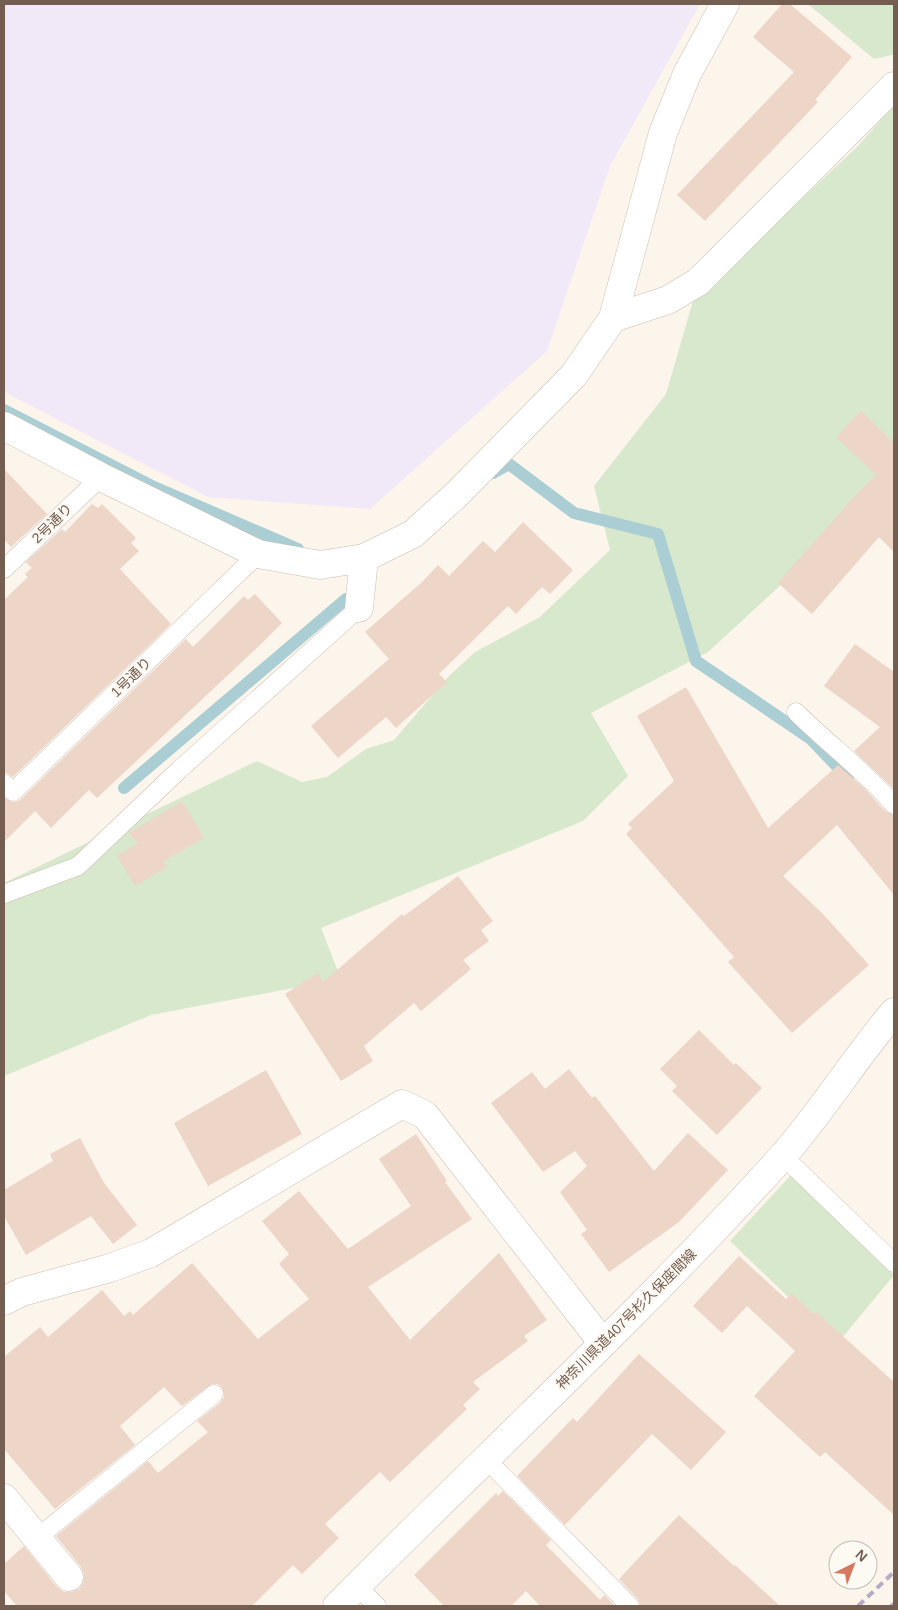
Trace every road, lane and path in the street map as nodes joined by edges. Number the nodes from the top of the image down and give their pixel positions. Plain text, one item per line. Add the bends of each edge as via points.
1 (726, 4) edge
2 (894, 86) edge
3 (613, 318) junction
4 (4, 426) edge
5 (101, 477) junction
6 (258, 554) junction
7 (364, 558) junction
8 (4, 569) edge
9 (359, 608) joint
10 (796, 712) dead end
11 (4, 783) edge
12 (894, 805) edge
13 (4, 894) edge
14 (894, 1012) edge
15 (783, 1156) junction
16 (894, 1262) edge
17 (4, 1301) edge
18 (604, 1343) junction
19 (214, 1394) dead end
20 (485, 1458) junction
21 (4, 1498) edge
22 (37, 1538) junction
23 (70, 1576) dead end
24 (357, 1586) junction
25 (337, 1606) edge
26 (377, 1606) edge
27 (630, 1606) edge

1 - 3 street via 687,74 663,133
2 - 3 street via 698,282 668,300
3 - 7 street via 574,374 457,494 413,534
4 - 5 street
5 - 6 street
5 - 8 lane, 2号通り
6 - 7 street via 320,565
6 - 11 lane, 1号通り via 12,792
7 - 9 street
9 - 13 lane via 78,866
10 - 12 lane
14 - 15 street, 神奈川県道407号杉久保座間線
15 - 16 lane
15 - 18 street, 神奈川県道407号杉久保座間線
17 - 18 street via 22,1292 151,1253 402,1104 425,1115
18 - 20 street, 神奈川県道407号杉久保座間線
19 - 22 lane
20 - 24 street, 神奈川県道407号杉久保座間線
20 - 27 lane
21 - 22 street
22 - 23 street
24 - 25 street, 神奈川県道407号杉久保座間線
24 - 26 lane

